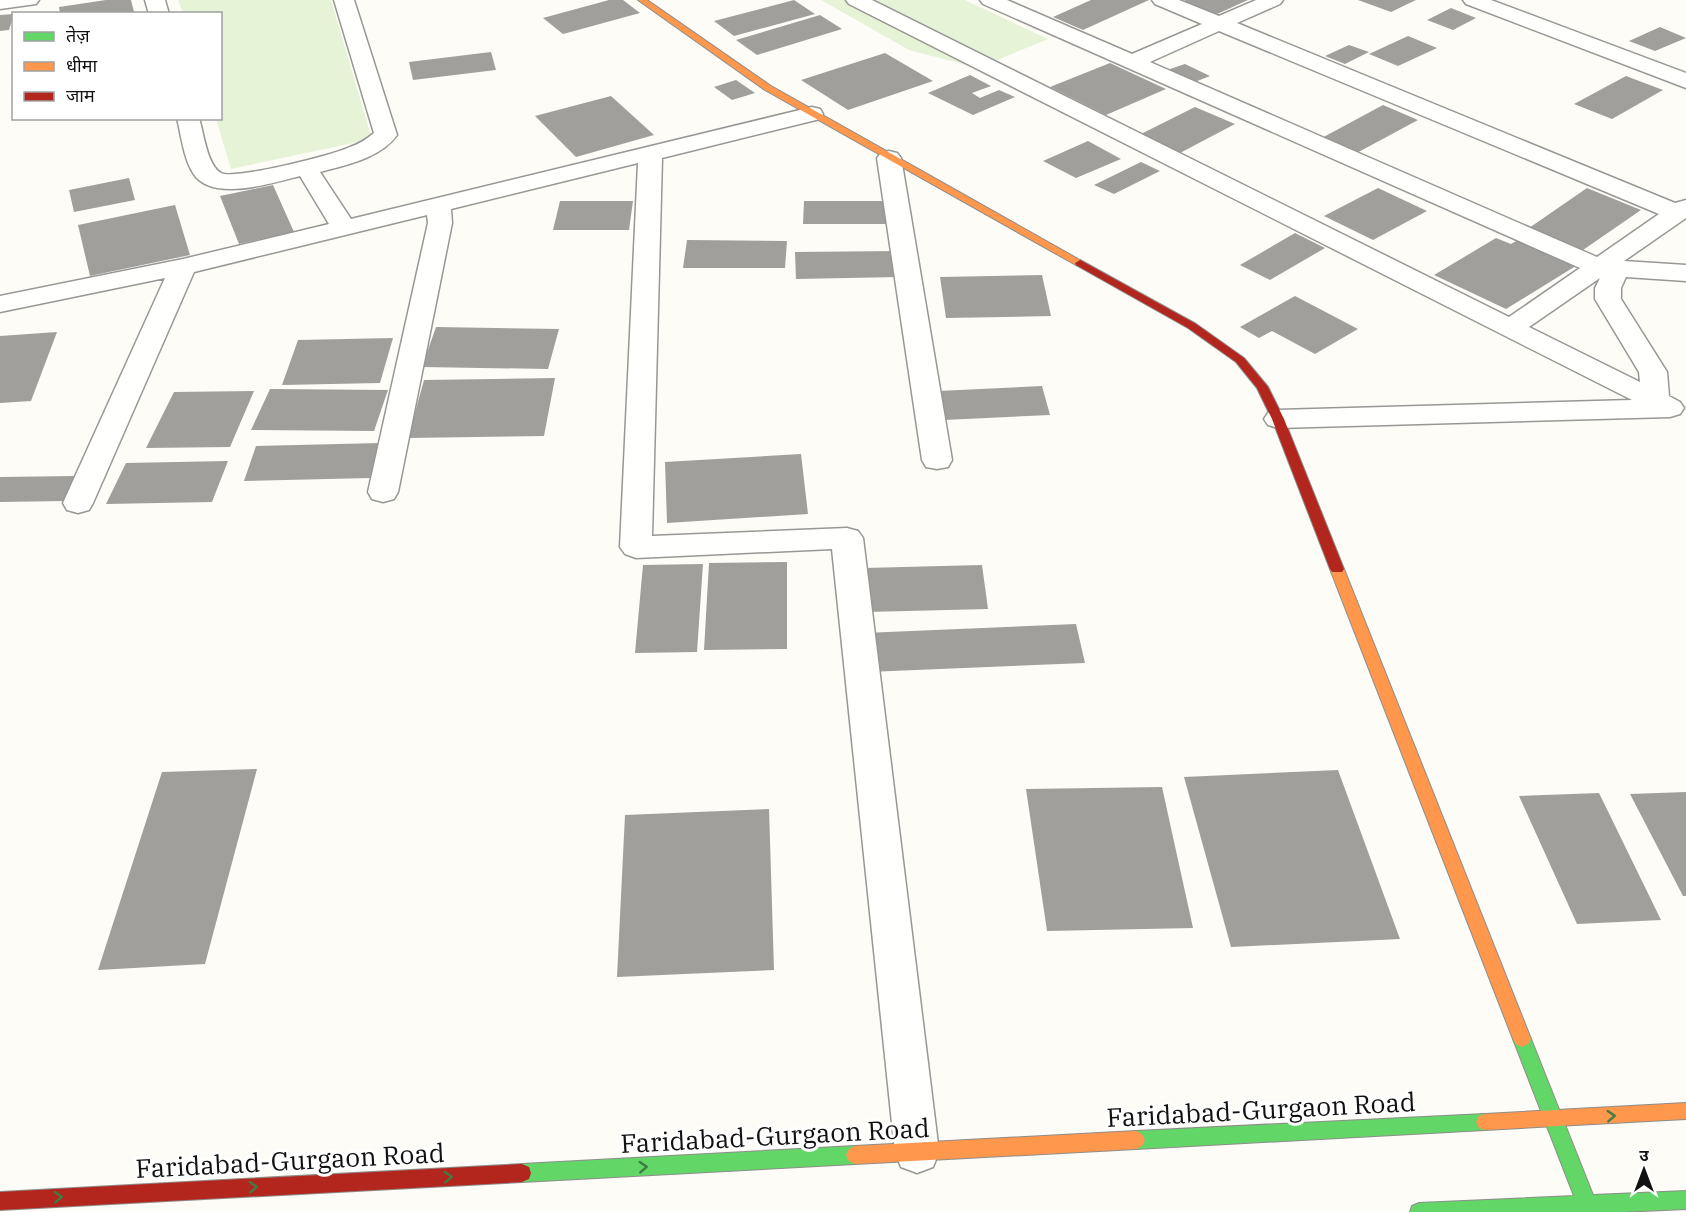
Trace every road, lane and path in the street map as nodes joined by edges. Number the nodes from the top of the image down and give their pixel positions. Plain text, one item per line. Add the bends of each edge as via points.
1 (29, 0) edge
2 (344, 0) edge
3 (642, 0) edge
4 (855, 0) edge
5 (990, 0) edge
6 (1162, 0) edge
7 (1273, 0) edge
8 (1473, 0) edge
9 (0, 3) edge
10 (1218, 23) junction
11 (1132, 62) junction
12 (1686, 81) edge
13 (812, 114) junction
14 (189, 120) edge
15 (651, 153) junction
16 (889, 158) junction
17 (305, 166) junction
18 (439, 205) junction
19 (1681, 210) edge
20 (344, 228) junction
21 (183, 267) junction
22 (1608, 268) junction
23 (1686, 273) edge
24 (0, 304) edge
25 (1510, 328) junction
26 (1670, 405) edge
27 (1278, 419) junction
28 (937, 460) dead end
29 (383, 492) dead end
30 (78, 503) dead end
31 (1686, 1111) edge
32 (1553, 1119) junction
33 (917, 1152) junction
34 (1686, 1200) edge
35 (0, 1201) edge
36 (1587, 1204) junction
37 (1419, 1212) edge

1 - 9 street
2 - 17 street via 386,135 368,150
3 - 13 street
4 - 25 street
5 - 11 street
6 - 10 street
7 - 10 street
8 - 12 street
10 - 11 street
10 - 19 street
11 - 22 street
13 - 15 street
13 - 16 street
14 - 17 street via 203,171 218,182 235,182
15 - 18 street
15 - 33 street via 636,547 847,538
16 - 27 street via 1192,326 1240,360 1262,387
16 - 28 street
17 - 20 street
18 - 20 street
18 - 29 street via 440,223
19 - 22 street
20 - 21 street
21 - 24 street
21 - 30 street
22 - 23 street
22 - 25 street
22 - 26 street via 1608,299
25 - 26 street
26 - 27 street
27 - 32 street
32 -> 31 street, Faridabad-Gurgaon Road
32 - 33 street, Faridabad-Gurgaon Road
32 - 36 street
35 -> 33 street, Faridabad-Gurgaon Road
34 - 36 street
36 - 37 street

